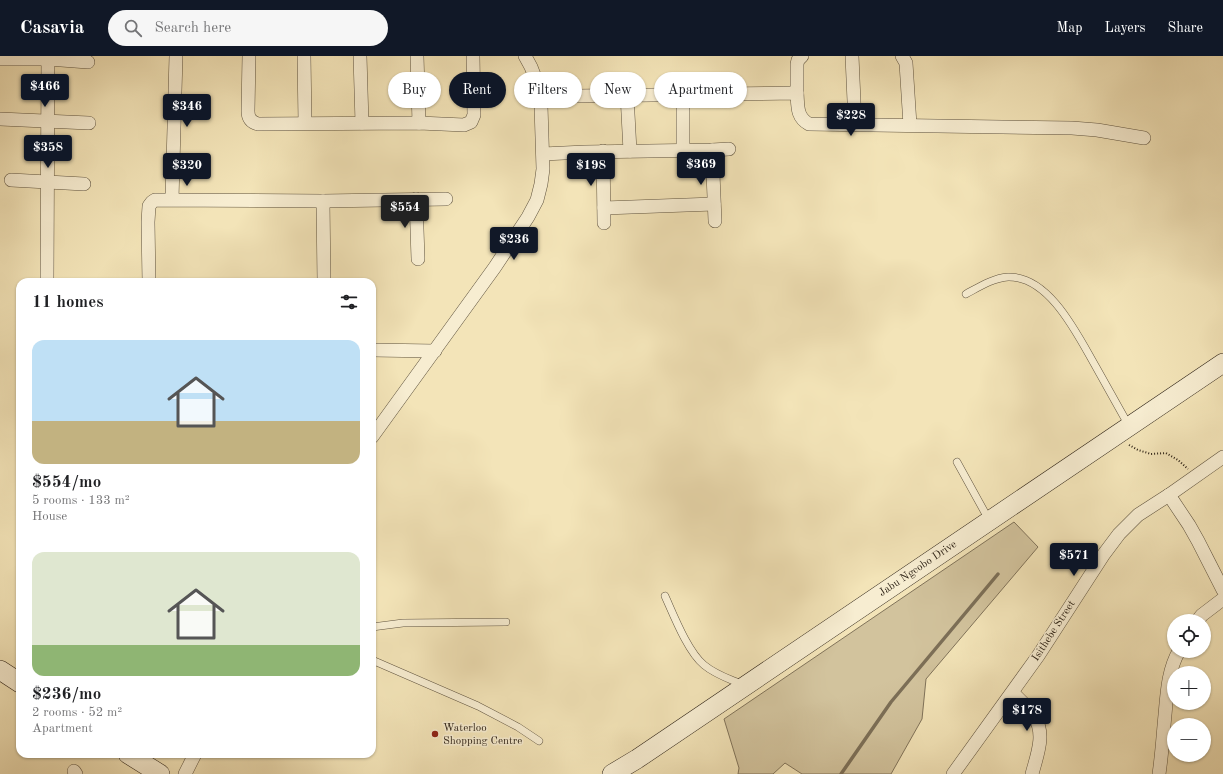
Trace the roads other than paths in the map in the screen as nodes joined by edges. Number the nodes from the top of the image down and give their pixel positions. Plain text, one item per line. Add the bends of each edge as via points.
1 (176, 56) edge
2 (250, 56) edge
3 (304, 56) edge
4 (360, 56) edge
5 (417, 56) edge
6 (473, 56) edge
7 (525, 56) edge
8 (802, 56) edge
9 (852, 56) edge
10 (902, 56) edge
11 (48, 58) edge
12 (0, 59) edge
13 (88, 62) dead end
14 (797, 93) junction
15 (747, 94) edge
16 (628, 108) edge
17 (683, 108) edge
18 (0, 119) edge
19 (48, 121) junction
20 (89, 123) dead end
21 (305, 123) junction
22 (362, 123) junction
23 (418, 123) junction
24 (854, 124) junction
25 (910, 125) junction
26 (1144, 138) dead end
27 (729, 149) dead end
28 (712, 150) junction
29 (630, 151) junction
30 (683, 151) junction
31 (603, 152) junction
32 (542, 154) junction
33 (10, 180) dead end
34 (47, 182) junction
35 (84, 184) dead end
36 (172, 199) junction
37 (416, 199) junction
38 (446, 199) dead end
39 (323, 202) junction
40 (714, 204) junction
41 (604, 208) junction
42 (715, 221) dead end
43 (604, 222) dead end
44 (418, 259) dead end
45 (47, 278) edge
46 (149, 278) edge
47 (324, 278) edge
48 (966, 294) dead end
49 (376, 350) edge
50 (435, 351) junction
51 (1223, 363) edge
52 (1121, 431) junction
53 (376, 432) edge
54 (1223, 457) edge
55 (958, 462) dead end
56 (1169, 495) junction
57 (990, 520) junction
58 (1223, 590) edge
59 (665, 596) dead end
60 (1223, 599) edge
61 (1203, 614) edge
62 (506, 622) dead end
63 (376, 626) edge
64 (1176, 658) edge
65 (376, 662) edge
66 (0, 670) edge
67 (16, 680) edge
68 (745, 686) junction
69 (1012, 693) junction
70 (539, 741) dead end
71 (134, 758) edge
72 (194, 758) edge
73 (160, 774) edge
74 (185, 774) edge
75 (612, 774) edge
76 (954, 774) edge
77 (1032, 774) edge
78 (1159, 774) edge

1 - 36 street
2 - 21 street via 248,116 253,123
3 - 21 street
4 - 22 street
5 - 23 street
6 - 23 street via 474,115 471,122 464,125
7 - 32 street via 538,85
8 - 14 street via 797,64
9 - 24 street
10 - 25 street via 906,62
11 - 12 street
11 - 13 street
11 - 19 street
14 - 15 street
14 - 24 street via 798,112 809,124
16 - 29 street
17 - 30 street
18 - 19 street
19 - 20 street
19 - 34 street
21 - 22 street
22 - 23 street
24 - 25 street
25 - 26 street via 1072,128
27 - 28 street
28 - 30 street
28 - 40 street
29 - 30 street
29 - 31 street
31 - 32 street
31 - 41 street
32 - 50 street via 541,184 537,200 528,217
33 - 34 street
34 - 35 street
34 - 45 street
36 - 39 street
36 - 46 street via 156,200 149,206
37 - 38 street
37 - 39 street
37 - 44 street
39 - 47 street
40 - 41 street
40 - 42 street
41 - 43 street
48 - 52 lane via 983,284 1008,277 1030,282 1039,288 1063,312 1085,348
49 - 50 street
50 - 53 street
51 - 52 main road, Jabu Ngcobo Drive
52 - 57 main road, Jabu Ngcobo Drive
54 - 56 street, Isithebe Street
55 - 57 lane
56 - 58 street via 1196,536
56 - 69 street, Isithebe Street via 1138,515 1119,534
57 - 68 main road, Jabu Ngcobo Drive
59 - 68 lane via 698,660 715,673
60 - 61 street
62 - 63 lane via 403,623
64 - 78 street via 1167,690
65 - 70 lane via 484,709
66 - 67 main road
68 - 75 main road, Jabu Ngcobo Drive
69 - 76 street, Isithebe Street
69 - 77 street via 1031,712 1040,733
71 - 73 main road
72 - 74 street

